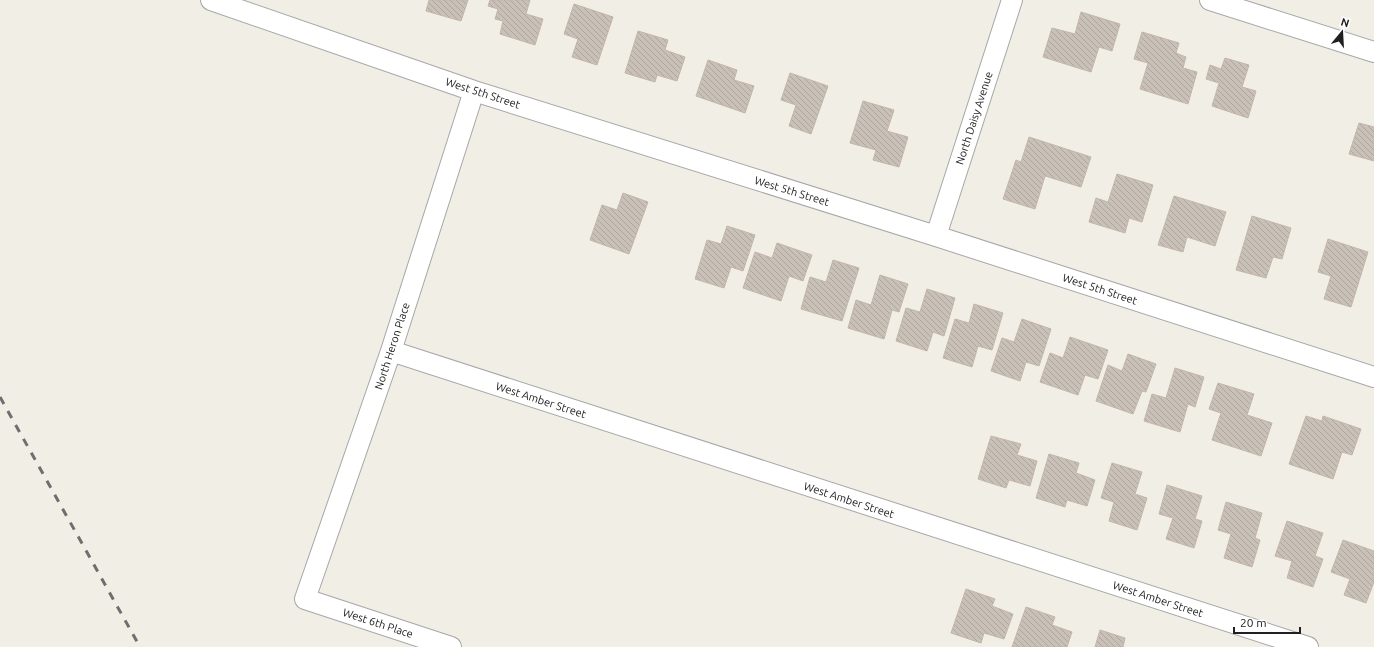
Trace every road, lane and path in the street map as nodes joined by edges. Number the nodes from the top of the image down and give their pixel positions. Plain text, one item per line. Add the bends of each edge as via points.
1 (211, 0) edge
2 (1012, 0) edge
3 (1210, 0) edge
4 (1374, 52) edge
5 (474, 91) junction
6 (936, 236) junction
7 (391, 351) junction
8 (1374, 377) edge
9 (305, 599) joint
10 (451, 647) edge
11 (1308, 647) edge

1 - 5 street, West 5th Street
2 - 6 street, North Daisy Avenue
3 - 4 street
5 - 6 street, West 5th Street
5 - 7 street, North Heron Place
6 - 8 street, West 5th Street
7 - 9 street, North Heron Place
7 - 11 street, West Amber Street
9 - 10 street, West 6th Place

